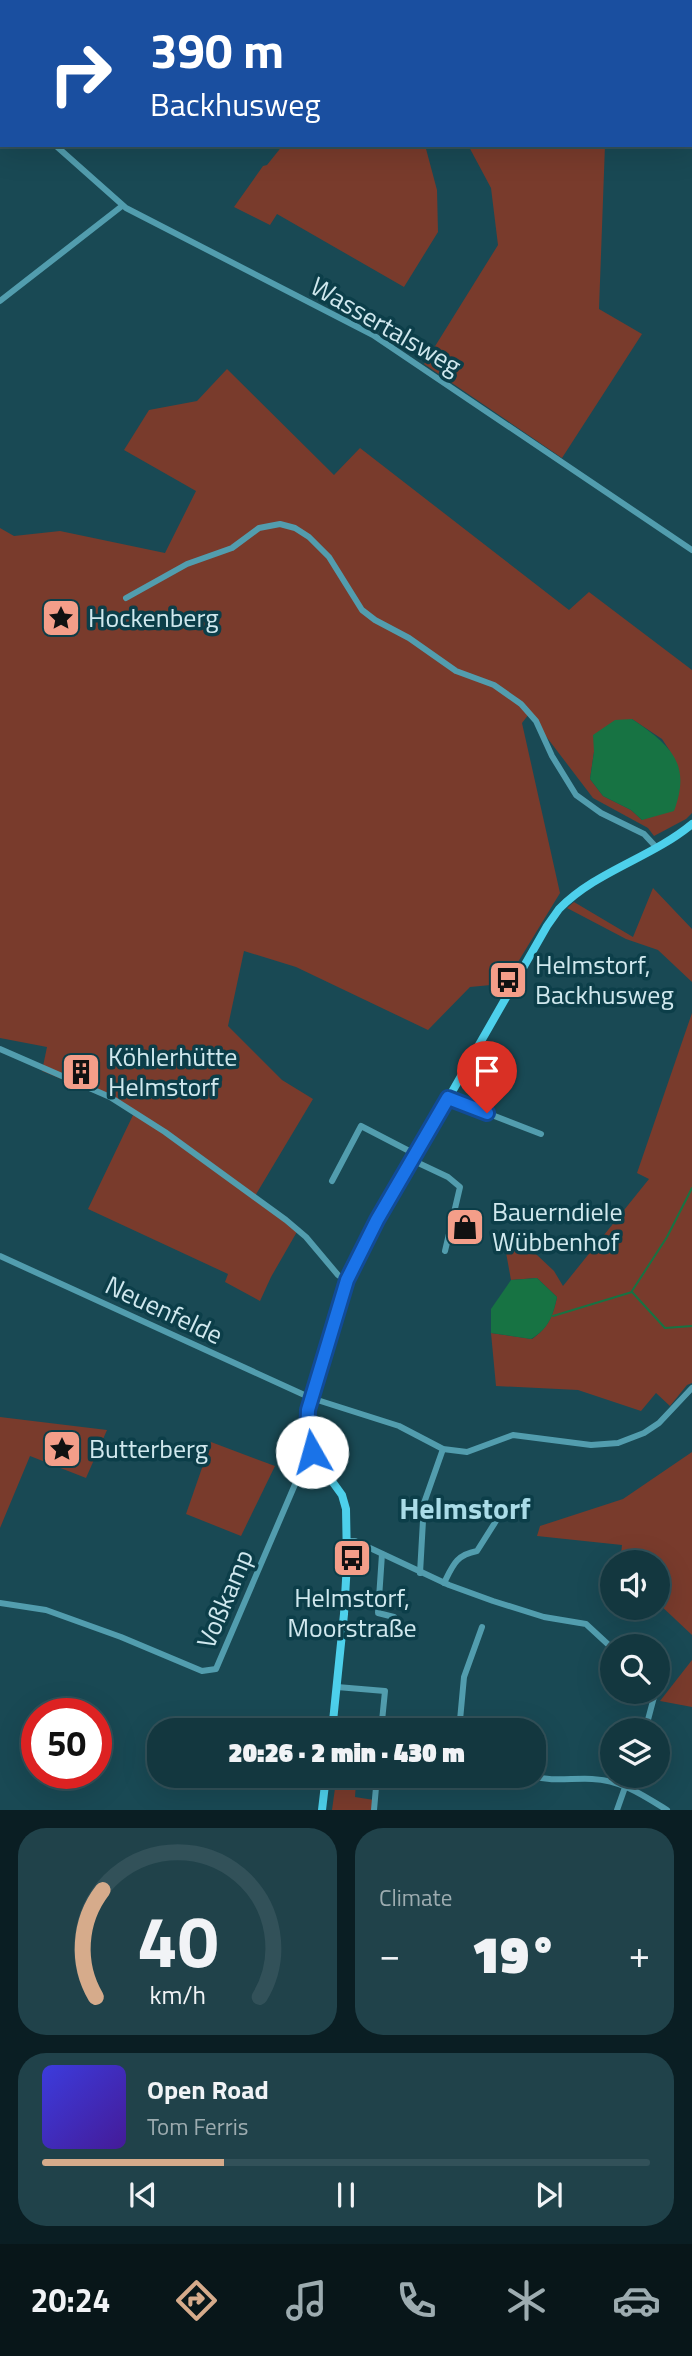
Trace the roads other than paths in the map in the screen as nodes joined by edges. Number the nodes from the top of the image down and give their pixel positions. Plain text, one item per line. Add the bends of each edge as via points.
1 (57, 147) edge
2 (122, 206) junction
3 (0, 301) edge
4 (692, 550) edge
5 (126, 598) dead end
6 (692, 824) edge
7 (657, 848) junction
8 (0, 1049) edge
9 (448, 1098) junction
10 (541, 1134) dead end
11 (413, 1157) junction
12 (332, 1181) dead end
13 (445, 1251) dead end
14 (0, 1256) edge
15 (347, 1280) junction
16 (692, 1388) edge
17 (311, 1398) junction
18 (443, 1449) junction
19 (312, 1452) junction
20 (496, 1521) dead end
21 (347, 1541) junction
22 (382, 1554) junction
23 (420, 1573) junction
24 (444, 1583) junction
25 (0, 1603) edge
26 (394, 1617) dead end
27 (482, 1627) dead end
28 (600, 1637) edge
29 (337, 1687) junction
30 (333, 1718) edge
31 (382, 1718) edge
32 (460, 1718) edge
33 (546, 1779) edge
34 (600, 1780) edge
35 (325, 1788) edge
36 (376, 1788) edge
37 (625, 1788) edge
38 (631, 1788) edge
39 (322, 1810) edge
40 (374, 1810) edge
41 (617, 1810) edge
42 (667, 1810) edge

1 - 2 street, Wassertalsweg
2 - 3 street
2 - 4 street, Wassertalsweg via 373,335
5 - 7 street via 187,564 232,548 259,528 280,524 295,528 329,557 362,610 456,671 494,685 521,704 536,721 576,795 644,834
6 - 7 main road
7 - 9 main road via 586,885 559,909
8 - 15 street via 110,1097 165,1132 286,1220
9 - 10 street
9 - 11 main road
11 - 12 street via 360,1126
11 - 13 street via 460,1187
11 - 15 main road
14 - 17 street, Neuenfelde
15 - 17 main road
16 - 18 street via 659,1423 613,1444 513,1435 467,1452
17 - 18 street, Neuenfelde via 399,1426
17 - 19 main road via 307,1437
18 - 23 street via 424,1503
19 - 21 main road via 342,1495
19 - 25 street, Voßkamp via 216,1669 202,1671 46,1610
20 - 24 street via 477,1550 463,1553 456,1561
21 - 22 street
21 - 29 main road
22 - 23 street
22 - 26 street via 378,1613
23 - 24 street
24 - 28 street via 544,1617 586,1624
27 - 32 street via 464,1677
29 - 30 main road
29 - 31 street via 385,1691
33 - 34 street
35 - 39 main road
36 - 40 street
37 - 41 street
38 - 42 street

